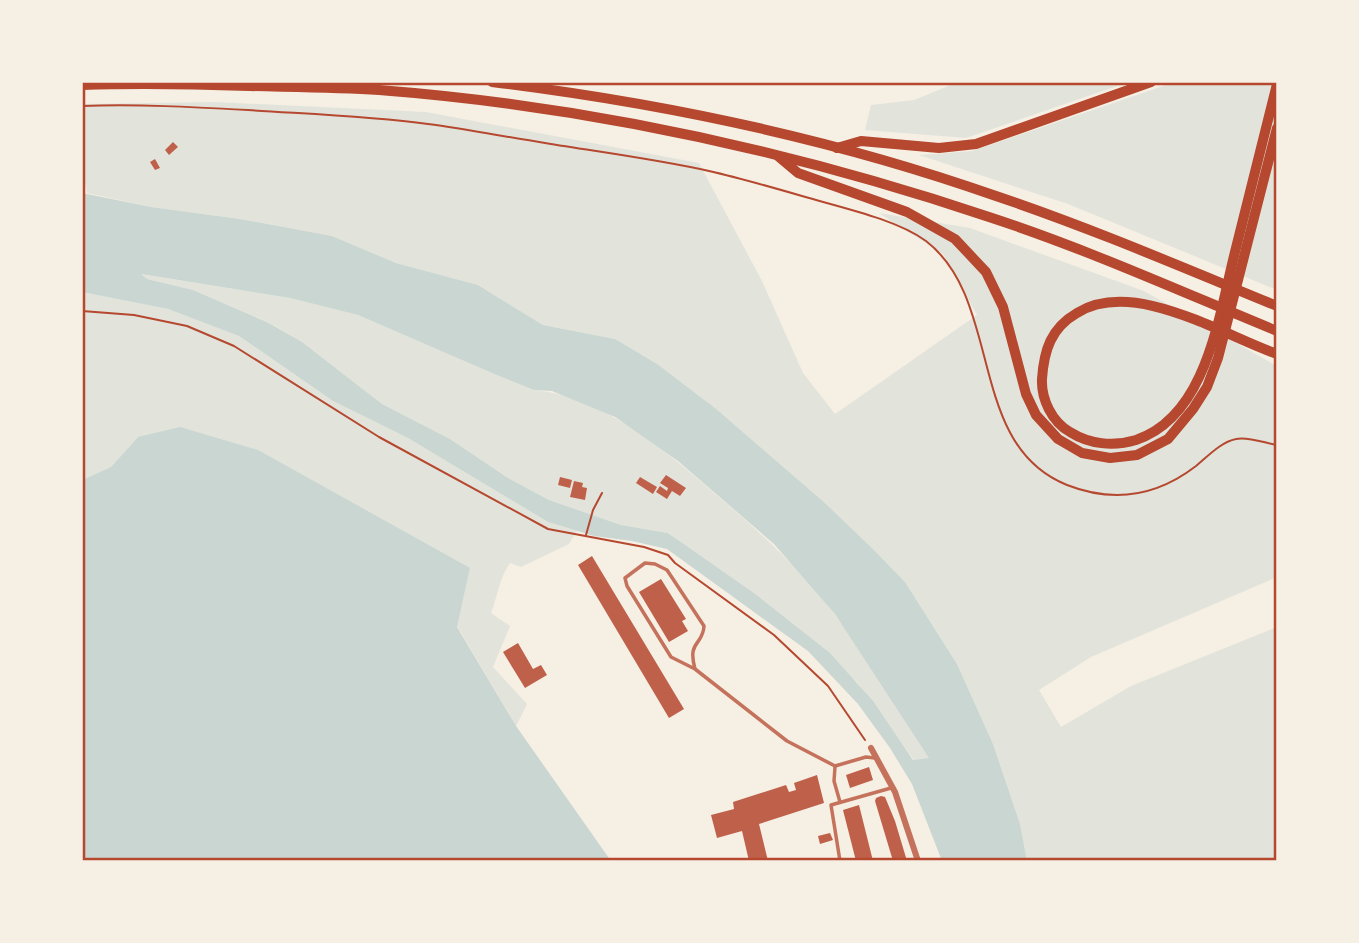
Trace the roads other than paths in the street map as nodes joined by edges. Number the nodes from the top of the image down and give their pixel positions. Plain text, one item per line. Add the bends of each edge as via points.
1 (492, 82) edge
2 (1151, 82) edge
3 (130, 83) edge
4 (1277, 83) edge
5 (82, 85) edge
6 (1277, 128) edge
7 (836, 149) junction
8 (777, 155) junction
9 (1244, 239) junction
10 (1277, 306) edge
11 (1277, 331) edge
12 (1277, 354) edge
13 (1213, 356) junction
14 (695, 668) junction
15 (871, 748) road end
16 (877, 759) junction
17 (835, 766) junction
18 (893, 788) junction
19 (840, 802) junction
20 (840, 861) edge
21 (918, 861) edge

1 - 7 highway via 687,113
2 - 7 highway via 976,144 939,149 862,141
3 - 5 highway
3 - 8 highway via 377,90 461,98 683,133
4 - 9 highway
6 - 9 highway
7 - 10 highway via 1032,208
8 - 11 highway via 991,217
8 - 13 highway via 798,173 906,212 955,239 986,272 1003,307 1036,415 1058,439 1082,453 1110,458 1138,455 1168,439 1207,387
9 - 13 highway
12 - 13 highway via 1175,312 1114,301 1084,308 1064,320 1051,336 1043,360 1046,405 1062,428 1081,439 1127,443 1169,422
14 - 14 lane via 693,645 704,634 704,626 667,570 645,564 625,578 627,586 671,657
14 - 17 lane via 787,741
15 - 16 street
16 - 17 lane via 866,757
16 - 18 street
17 - 19 lane
18 - 19 lane
18 - 21 street
19 - 20 lane via 831,805

